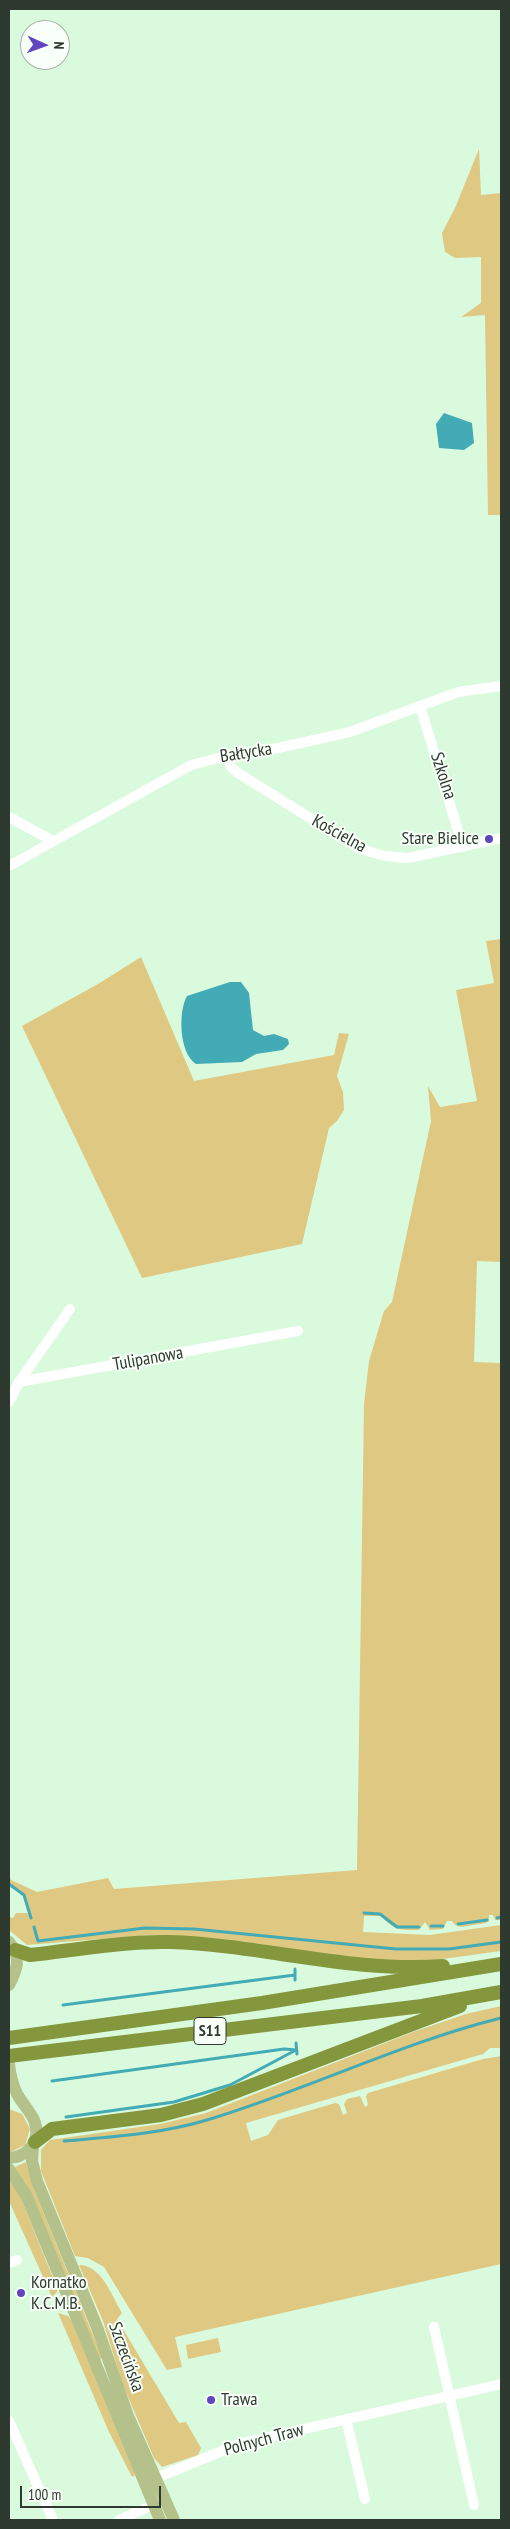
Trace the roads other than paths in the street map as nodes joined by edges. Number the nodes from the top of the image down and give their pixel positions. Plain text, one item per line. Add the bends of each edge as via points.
1 (501, 686) edge
2 (420, 706) junction
3 (226, 756) junction
4 (9, 817) edge
5 (501, 838) edge
6 (54, 841) junction
7 (464, 847) junction
8 (9, 866) edge
9 (70, 1308) dead end
10 (298, 1331) dead end
11 (19, 1382) junction
12 (9, 1402) edge
13 (12, 1946) edge
14 (501, 1963) edge
15 (9, 1985) edge
16 (501, 1992) edge
17 (12, 2038) edge
18 (12, 2058) edge
19 (34, 2144) junction
20 (9, 2158) edge
21 (9, 2169) edge
22 (434, 2327) dead end
23 (501, 2384) edge
24 (449, 2396) junction
25 (346, 2419) junction
26 (9, 2421) edge
27 (156, 2478) junction
28 (365, 2499) dead end
29 (153, 2505) junction
30 (474, 2505) dead end
31 (53, 2520) edge
32 (118, 2520) edge
33 (160, 2520) edge
34 (174, 2520) edge

1 - 2 street, Bałtycka via 458,692
2 - 3 street, Bałtycka via 350,732
2 - 7 street, Szkolna
3 - 6 street, Bałtycka via 191,765 169,775
3 - 7 street, Kościelna via 238,773 360,848 385,856 408,858
4 - 6 street
5 - 7 street, Kościelna
6 - 8 street, Bałtycka
9 - 11 street
10 - 11 street, Tulipanowa
11 - 12 street
13 - 14 highway via 30,1955 169,1942 398,1967
13 - 15 main road via 17,1967
14 - 17 highway, S11 via 262,2003
16 - 18 highway, S11 via 392,2010
16 - 19 highway via 203,2104 161,2115 52,2129
18 - 19 main road, Szczecińska via 17,2093 34,2121
19 - 20 main road via 27,2152
19 - 27 main road, Szczecińska via 34,2175 97,2328 128,2416
21 - 29 main road, Szczecińska via 26,2195
22 - 24 street
23 - 24 street, Polnych Traw
24 - 25 street, Polnych Traw
24 - 30 street
25 - 27 street, Polnych Traw via 242,2443
25 - 28 street
26 - 31 street
27 - 34 main road, Szczecińska
29 - 32 street
29 - 33 main road, Szczecińska

